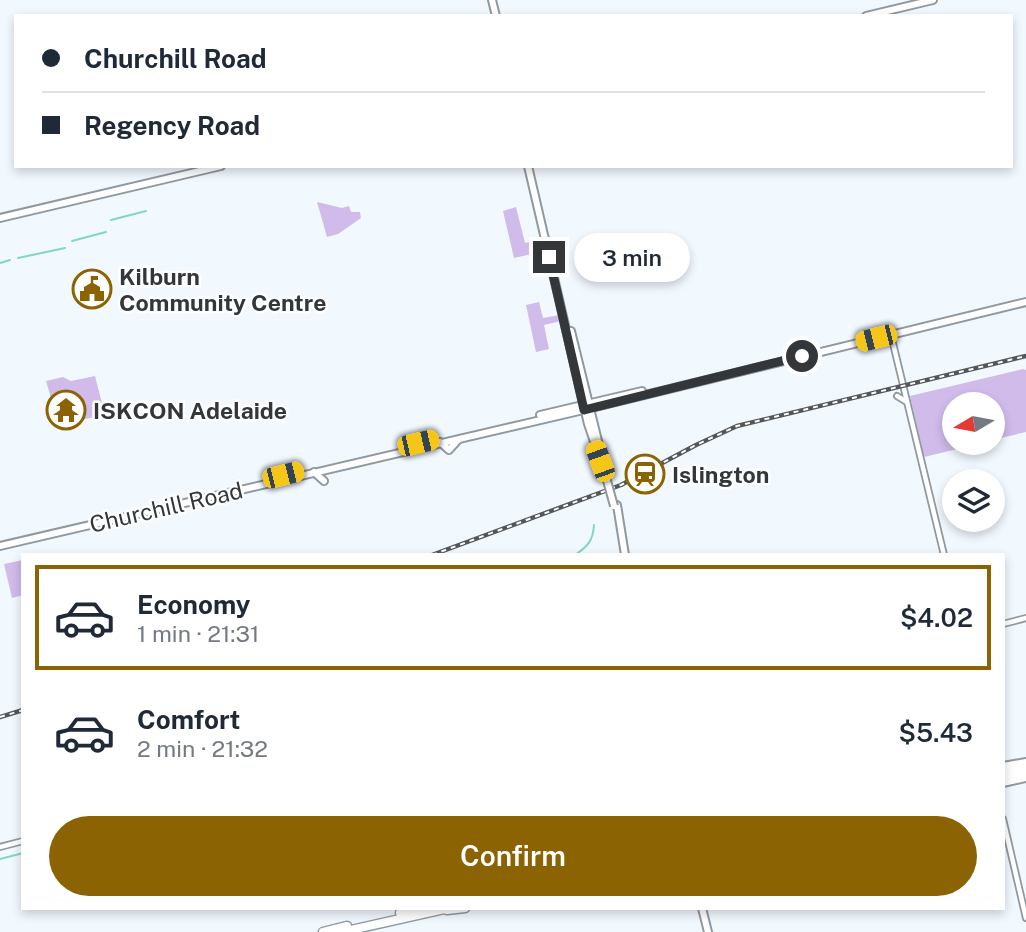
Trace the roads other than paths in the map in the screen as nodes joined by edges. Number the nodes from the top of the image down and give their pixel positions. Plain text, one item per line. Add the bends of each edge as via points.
1 (933, 0) edge
2 (874, 14) edge
3 (212, 168) edge
4 (529, 168) edge
5 (0, 218) edge
6 (1026, 301) edge
7 (892, 333) junction
8 (760, 365) junction
9 (897, 396) dead end
10 (908, 403) junction
11 (587, 408) junction
12 (575, 412) junction
13 (588, 424) junction
14 (314, 472) junction
15 (607, 476) junction
16 (324, 481) dead end
17 (83, 523) junction
18 (93, 524) junction
19 (0, 544) edge
20 (623, 553) edge
21 (944, 553) edge
22 (1026, 618) edge
23 (1005, 623) edge
24 (1026, 764) edge
25 (1005, 768) edge
26 (1026, 776) edge
27 (1005, 777) edge
28 (1005, 782) edge
29 (1005, 828) edge
30 (21, 842) edge
31 (0, 847) edge
32 (412, 910) edge
33 (441, 910) edge
34 (704, 910) edge
35 (1026, 918) edge
36 (323, 932) edge
37 (342, 932) edge
38 (710, 932) edge

1 - 2 main road
3 - 5 main road
4 - 11 main road
6 - 7 main road, Churchill Road
7 - 8 main road, Churchill Road
7 - 8 main road, Churchill Road
7 - 10 street
8 - 11 main road, Churchill Road
8 - 11 main road, Churchill Road
9 - 10 street
10 - 21 street
11 - 12 main road, Churchill Road
11 - 13 main road
11 - 15 main road
11 - 17 main road, Churchill Road
12 - 13 main road
12 - 14 main road, Churchill Road
13 - 15 main road
14 - 16 main road
14 - 18 main road, Churchill Road
15 - 20 main road, bridge
17 - 18 main road
17 - 19 main road, Churchill Road
18 - 19 main road, Churchill Road
22 - 23 street
24 - 25 highway
26 - 27 highway
26 - 28 main road
29 - 35 street
30 - 31 street
32 - 36 highway
33 - 37 highway
34 - 38 main road

